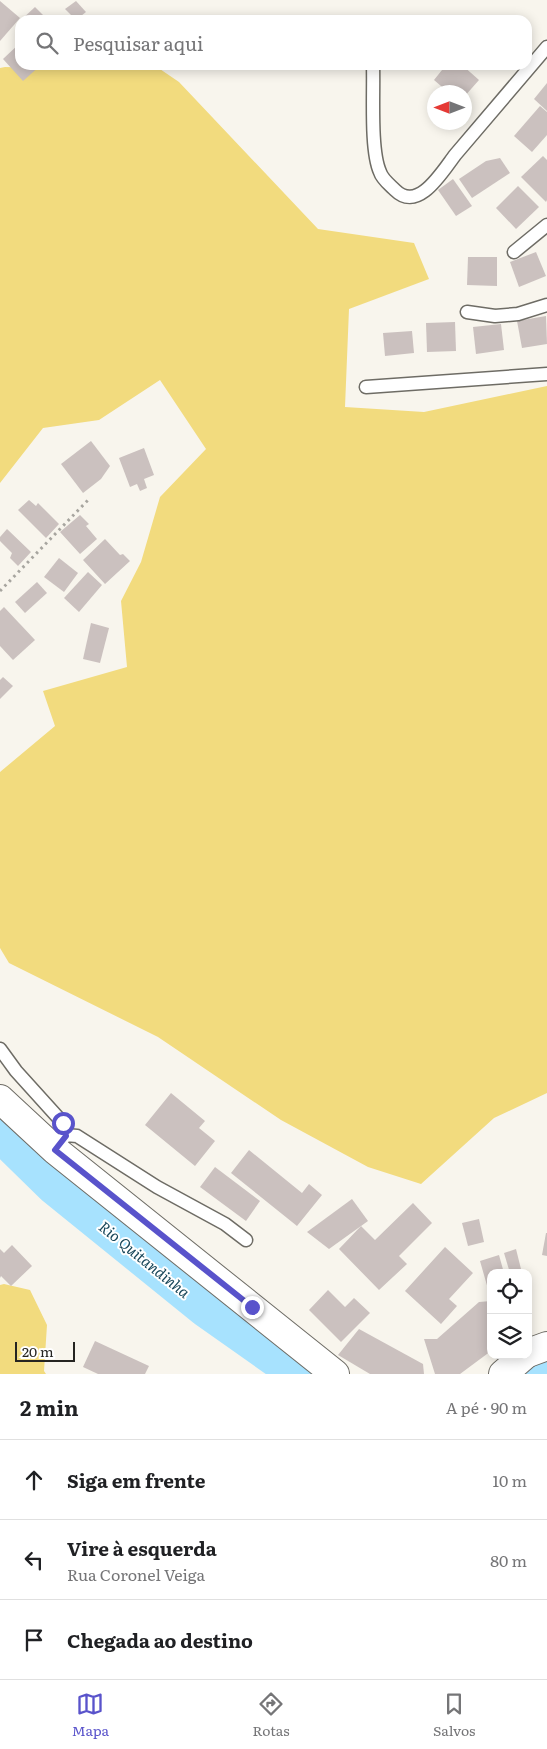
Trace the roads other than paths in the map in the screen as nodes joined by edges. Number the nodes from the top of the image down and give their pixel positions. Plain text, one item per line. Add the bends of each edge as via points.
1 (547, 48) edge
2 (532, 65) edge
3 (373, 70) edge
4 (528, 70) edge
5 (547, 225) edge
6 (514, 252) dead end
7 (547, 306) edge
8 (467, 312) dead end
9 (547, 374) edge
10 (366, 387) dead end
11 (0, 1049) edge
12 (0, 1099) edge
13 (61, 1143) junction
14 (246, 1240) dead end
15 (547, 1346) edge
16 (532, 1352) edge
17 (335, 1374) edge

1 - 2 lane
3 - 4 lane via 375,151 380,173 399,194 413,197 423,193 441,174
5 - 6 lane
7 - 8 lane via 518,314
9 - 10 lane
11 - 13 lane via 63,1123
12 - 13 main road
13 - 14 lane via 77,1136 156,1187 225,1224
13 - 17 main road
15 - 16 main road

